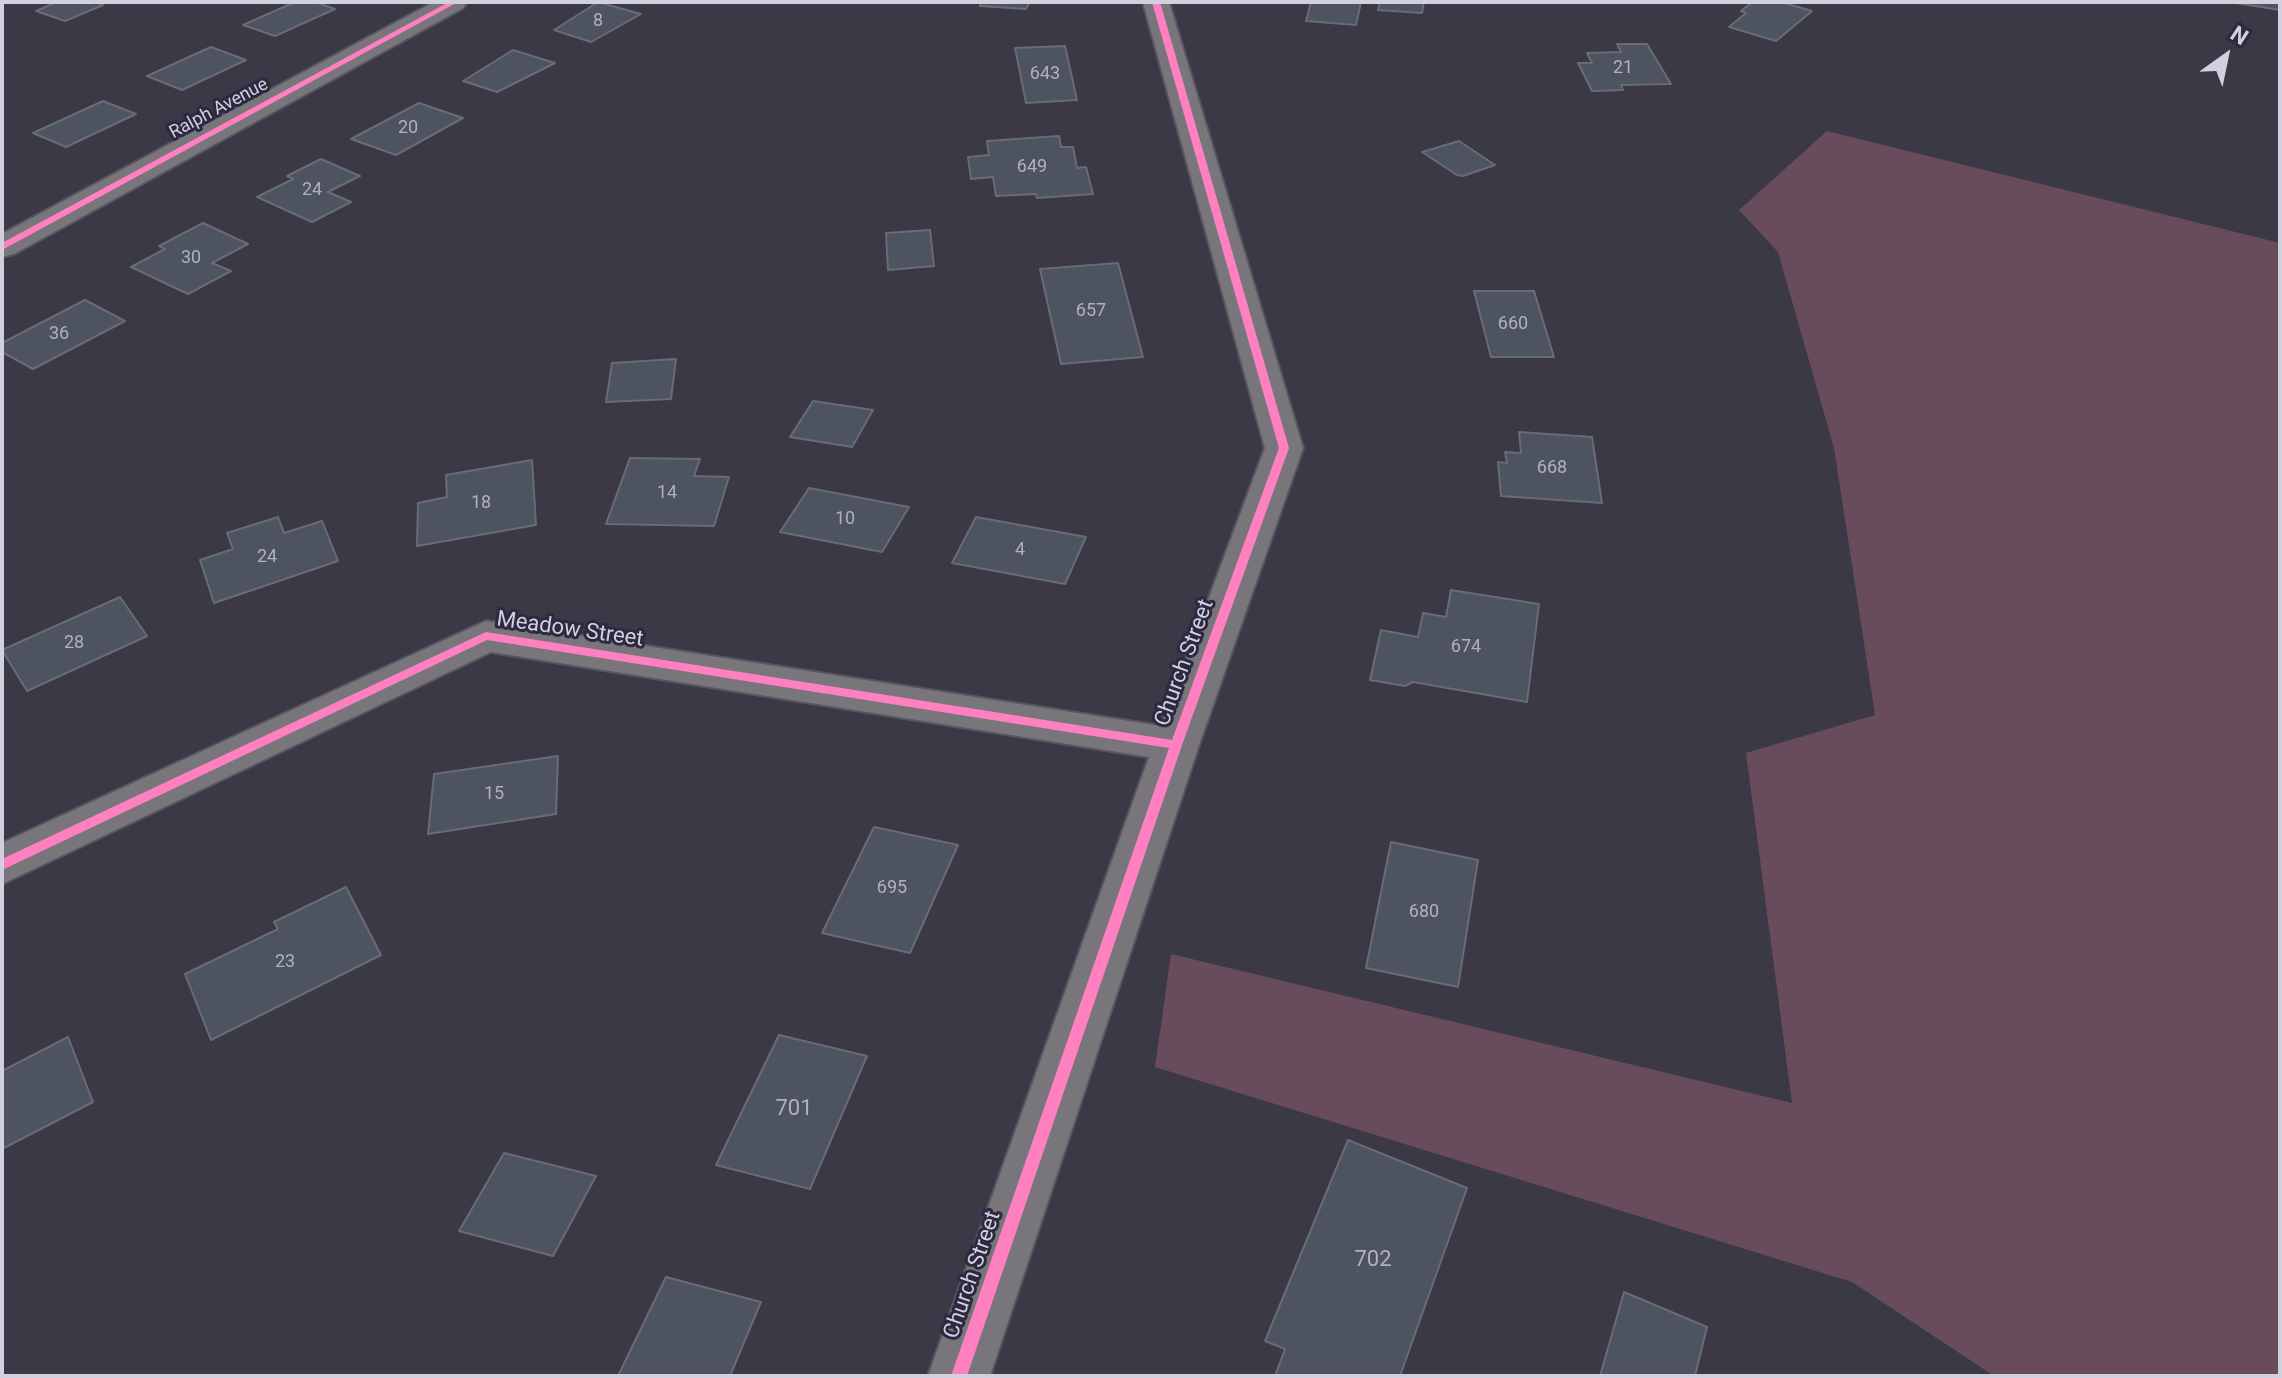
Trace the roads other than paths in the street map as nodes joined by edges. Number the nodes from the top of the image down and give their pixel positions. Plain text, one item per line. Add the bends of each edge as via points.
1 (454, 2) edge
2 (1156, 2) edge
3 (2, 247) edge
4 (1176, 745) junction
5 (2, 865) edge
6 (959, 1376) edge

1 - 3 street, Ralph Avenue
2 - 4 street, Church Street via 1284,448
4 - 5 street, Meadow Street via 486,636
4 - 6 street, Church Street

